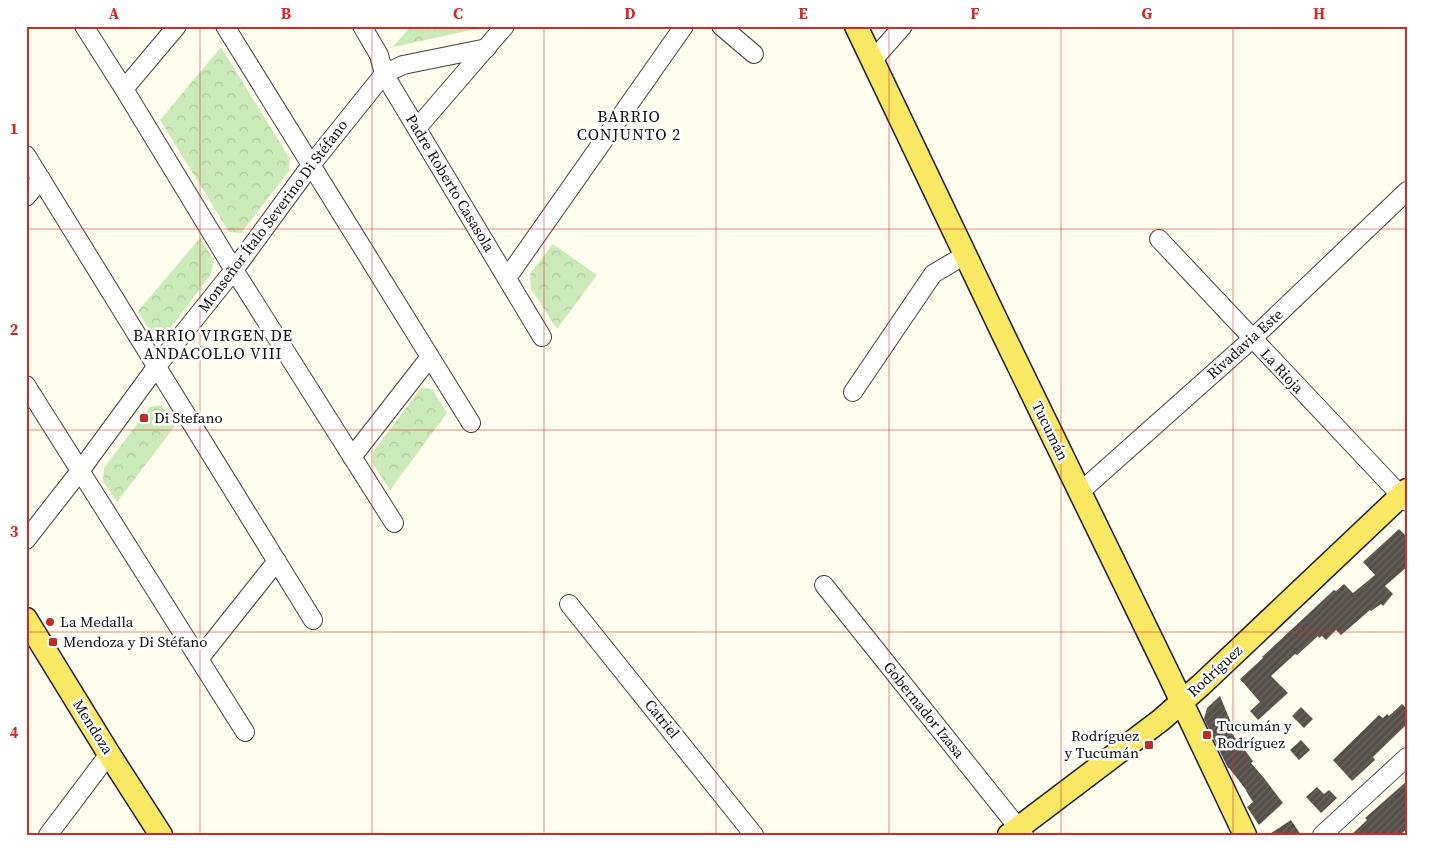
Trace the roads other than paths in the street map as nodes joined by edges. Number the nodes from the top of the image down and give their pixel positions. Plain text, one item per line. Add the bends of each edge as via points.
1 (84, 26) edge
2 (177, 26) edge
3 (225, 26) edge
4 (362, 26) edge
5 (505, 26) edge
6 (684, 26) edge
7 (720, 26) edge
8 (856, 26) edge
9 (903, 26) edge
10 (487, 48) junction
11 (754, 54) dead end
12 (872, 61) junction
13 (384, 74) junction
14 (124, 89) junction
15 (417, 128) junction
16 (26, 155) edge
17 (311, 164) junction
18 (41, 180) junction
19 (1407, 191) edge
20 (26, 197) edge
21 (1159, 239) dead end
22 (965, 255) junction
23 (234, 270) junction
24 (507, 278) junction
25 (542, 338) dead end
26 (1252, 339) junction
27 (430, 356) junction
28 (157, 366) junction
29 (26, 385) edge
30 (852, 392) dead end
31 (471, 423) dead end
32 (352, 457) junction
33 (80, 471) junction
34 (1080, 492) junction
35 (1405, 496) edge
36 (394, 523) dead end
37 (26, 540) edge
38 (277, 562) junction
39 (824, 585) dead end
40 (569, 604) dead end
41 (313, 620) dead end
42 (27, 623) edge
43 (199, 659) junction
44 (1182, 702) junction
45 (245, 732) dead end
46 (109, 754) junction
47 (1407, 757) edge
48 (1017, 832) edge
49 (48, 835) edge
50 (161, 835) edge
51 (754, 835) edge
52 (1245, 835) edge
53 (1322, 835) edge

1 - 14 street
2 - 14 street
3 - 17 street
4 - 13 street, Padre Roberto Casasola via 379,55
5 - 10 street
6 - 24 street
7 - 11 street
8 - 12 main road, Tucumán
9 - 12 street
10 - 13 street, Monseñor Ítalo Severino Di Stéfano via 403,65
10 - 15 street
12 - 22 main road, Tucumán
13 - 15 street, Padre Roberto Casasola
13 - 17 street, Monseñor Ítalo Severino Di Stéfano
14 - 23 street
15 - 24 street, Padre Roberto Casasola
16 - 18 street
17 - 23 street, Monseñor Ítalo Severino Di Stéfano
17 - 27 street
18 - 20 street
18 - 28 street
19 - 26 street, Rivadavia Este
21 - 26 street, La Rioja
22 - 30 street via 933,274
22 - 34 main road, Tucumán
23 - 28 street, Monseñor Ítalo Severino Di Stéfano
23 - 32 street
24 - 25 street, Padre Roberto Casasola
26 - 34 street, Rivadavia Este
26 - 35 street, La Rioja
27 - 31 street
27 - 32 street
28 - 33 street, Monseñor Ítalo Severino Di Stéfano
28 - 38 street
29 - 33 street
32 - 36 street
33 - 37 street, Monseñor Ítalo Severino Di Stéfano
33 - 43 street
34 - 44 main road, Tucumán
35 - 44 main road, Rodríguez
38 - 41 street
38 - 43 street
39 - 48 street, Gobernador Izasa
40 - 51 street, Catriel
42 - 46 main road, Mendoza
43 - 45 street
44 - 48 main road, Rodríguez
44 - 52 main road, Tucumán
46 - 49 street
46 - 50 main road, Mendoza
47 - 53 street

